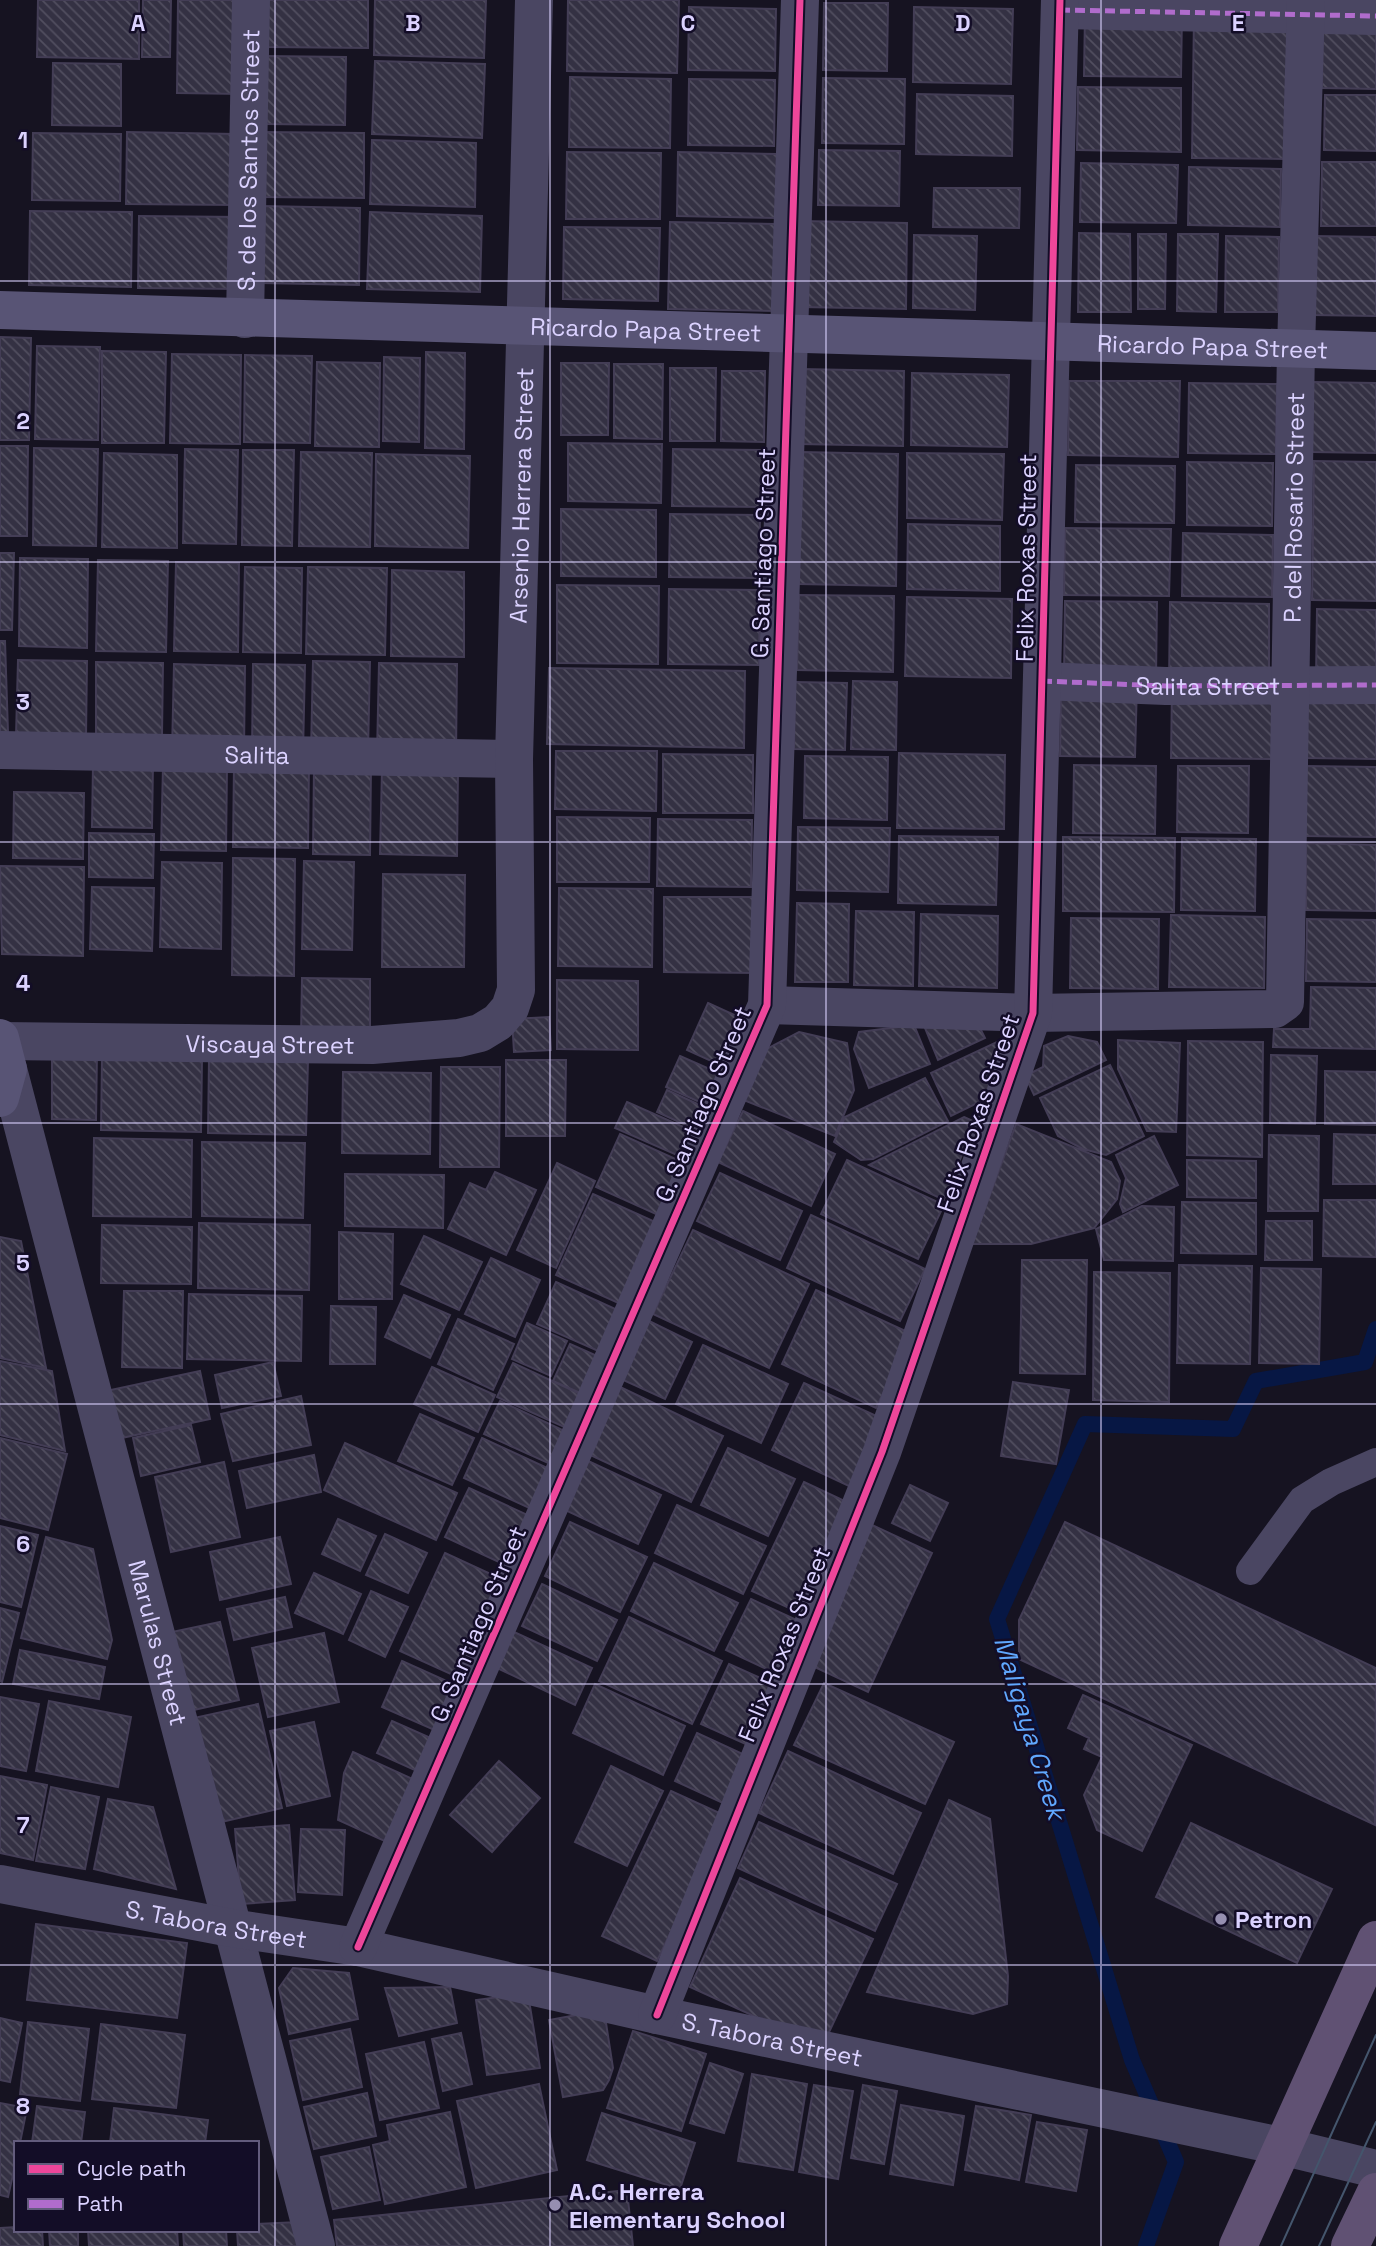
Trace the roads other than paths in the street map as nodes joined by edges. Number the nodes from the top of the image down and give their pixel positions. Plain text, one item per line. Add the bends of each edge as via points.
1 (251, 0) edge
2 (534, 0) edge
3 (800, 0) edge
4 (1060, 5) edge
5 (1306, 8) edge
6 (1376, 16) edge
7 (0, 310) edge
8 (245, 318) junction
9 (526, 326) junction
10 (789, 334) junction
11 (1051, 342) junction
12 (1296, 349) junction
13 (1376, 351) edge
14 (1042, 681) junction
15 (1290, 685) junction
16 (1376, 685) edge
17 (0, 750) edge
18 (514, 759) junction
19 (516, 990) joint
20 (767, 1006) junction
21 (1033, 1013) junction
22 (2, 1057) edge
23 (1376, 1462) edge
24 (1250, 1571) dead end
25 (0, 1884) edge
26 (231, 1928) junction
27 (1376, 1940) edge
28 (358, 1947) junction
29 (657, 2015) junction
30 (1281, 2146) junction
31 (1376, 2169) edge
32 (1376, 2192) edge
33 (316, 2246) edge
34 (1238, 2246) edge
35 (1350, 2246) edge

1 - 8 street, S. de los Santos Street
2 - 9 street, Arsenio Herrera Street
3 - 10 street, G. Santiago Street
4 - 5 street
4 - 11 street, Felix Roxas Street
5 - 6 street
5 - 12 street, P. del Rosario Street
7 - 8 street, Ricardo Papa Street
8 - 9 street, Ricardo Papa Street
9 - 10 street, Ricardo Papa Street
9 - 18 street, Arsenio Herrera Street
10 - 11 street, Ricardo Papa Street
10 - 20 street, G. Santiago Street
11 - 12 street, Ricardo Papa Street
11 - 14 street, Felix Roxas Street
12 - 13 street, Ricardo Papa Street
12 - 15 street, P. del Rosario Street
14 - 15 street, Salita Street
14 - 21 street, Felix Roxas Street
15 - 16 street, Salita Street
15 - 21 street, P. del Rosario Street via 1285,1002 1275,1009
17 - 18 street, Salita
18 - 19 street, Arsenio Herrera Street
19 - 22 street, Viscaya Street via 510,1008 498,1022 459,1038
20 - 21 street
20 - 28 street, G. Santiago Street
21 - 29 street, Felix Roxas Street via 881,1452
22 - 26 street, Marulas Street
23 - 24 lane via 1302,1500
25 - 26 street, S. Tabora Street
26 - 28 street, S. Tabora Street
26 - 33 street, Marulas Street
27 - 30 main road
28 - 29 street, S. Tabora Street
29 - 30 street, S. Tabora Street
30 - 31 street, S. Tabora Street
30 - 34 main road
32 - 35 main road

